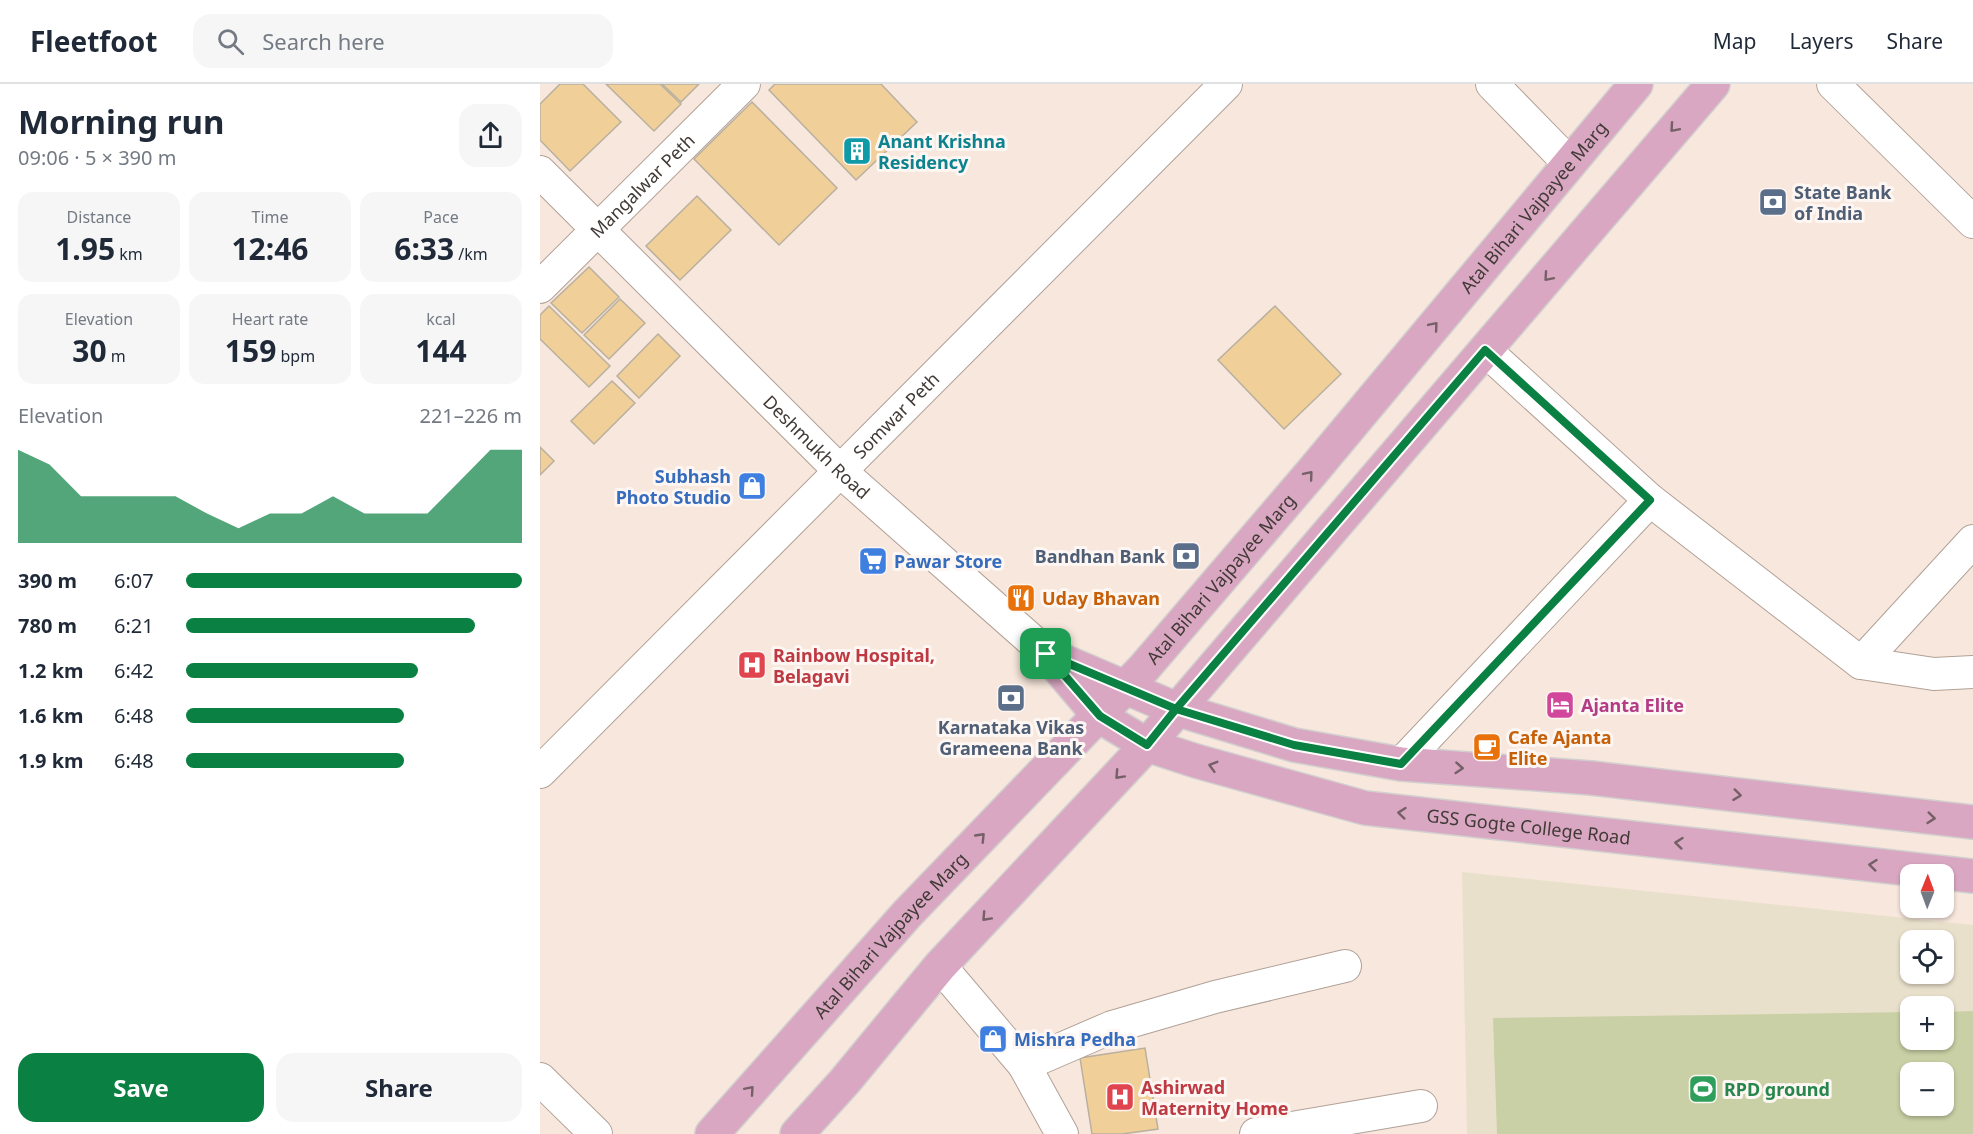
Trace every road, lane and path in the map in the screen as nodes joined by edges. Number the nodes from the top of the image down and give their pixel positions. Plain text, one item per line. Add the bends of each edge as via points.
1 (744, 84) edge
2 (1226, 84) edge
3 (1491, 84) edge
4 (1636, 84) edge
5 (1713, 84) edge
6 (1833, 84) edge
7 (1569, 163) junction
8 (540, 172) edge
9 (1973, 222) edge
10 (598, 230) junction
11 (540, 287) edge
12 (1485, 350) junction
13 (840, 471) junction
14 (1650, 500) junction
15 (1973, 541) edge
16 (1046, 654) junction
17 (1861, 663) junction
18 (1973, 672) edge
19 (1127, 688) junction
20 (1176, 709) junction
21 (1100, 716) junction
22 (1147, 745) junction
23 (1401, 764) junction
24 (540, 772) edge
25 (1973, 822) edge
26 (1973, 876) edge
27 (940, 966) junction
28 (1345, 966) dead end
29 (1024, 1065) junction
30 (540, 1079) edge
31 (1420, 1106) dead end
32 (596, 1134) edge
33 (712, 1134) edge
34 (797, 1134) edge
35 (1062, 1134) edge
36 (1256, 1134) edge

1 - 10 street, Mangalwar Peth
2 - 13 street, Somwar Peth
3 - 7 street
4 - 7 main road, Atal Bihari Vajpayee Marg
5 -> 12 main road
6 - 9 street
19 -> 7 main road, Atal Bihari Vajpayee Marg
8 - 10 street, Deshmukh Road
10 - 11 street, Mangalwar Peth
10 - 13 street, Deshmukh Road
12 - 14 street
12 - 20 main road
13 - 16 street, Deshmukh Road
13 - 24 street, Somwar Peth
14 - 17 street
14 - 23 street
15 - 17 street
16 - 19 main road
16 - 21 main road, Deshmukh Road
17 - 18 street via 1935,674
19 - 20 main road
19 - 21 main road, Atal Bihari Vajpayee Marg
20 - 22 main road
20 - 23 main road via 1294,745
21 - 22 main road, GSS Gogte College Road
33 -> 21 main road, Atal Bihari Vajpayee Marg via 906,914
26 -> 22 main road, GSS Gogte College Road via 1365,808
22 -> 27 main road
23 -> 25 main road via 1591,778
27 - 29 street
27 - 34 main road
28 - 29 street via 1112,1028
29 - 35 street
30 - 32 street
31 - 36 street

